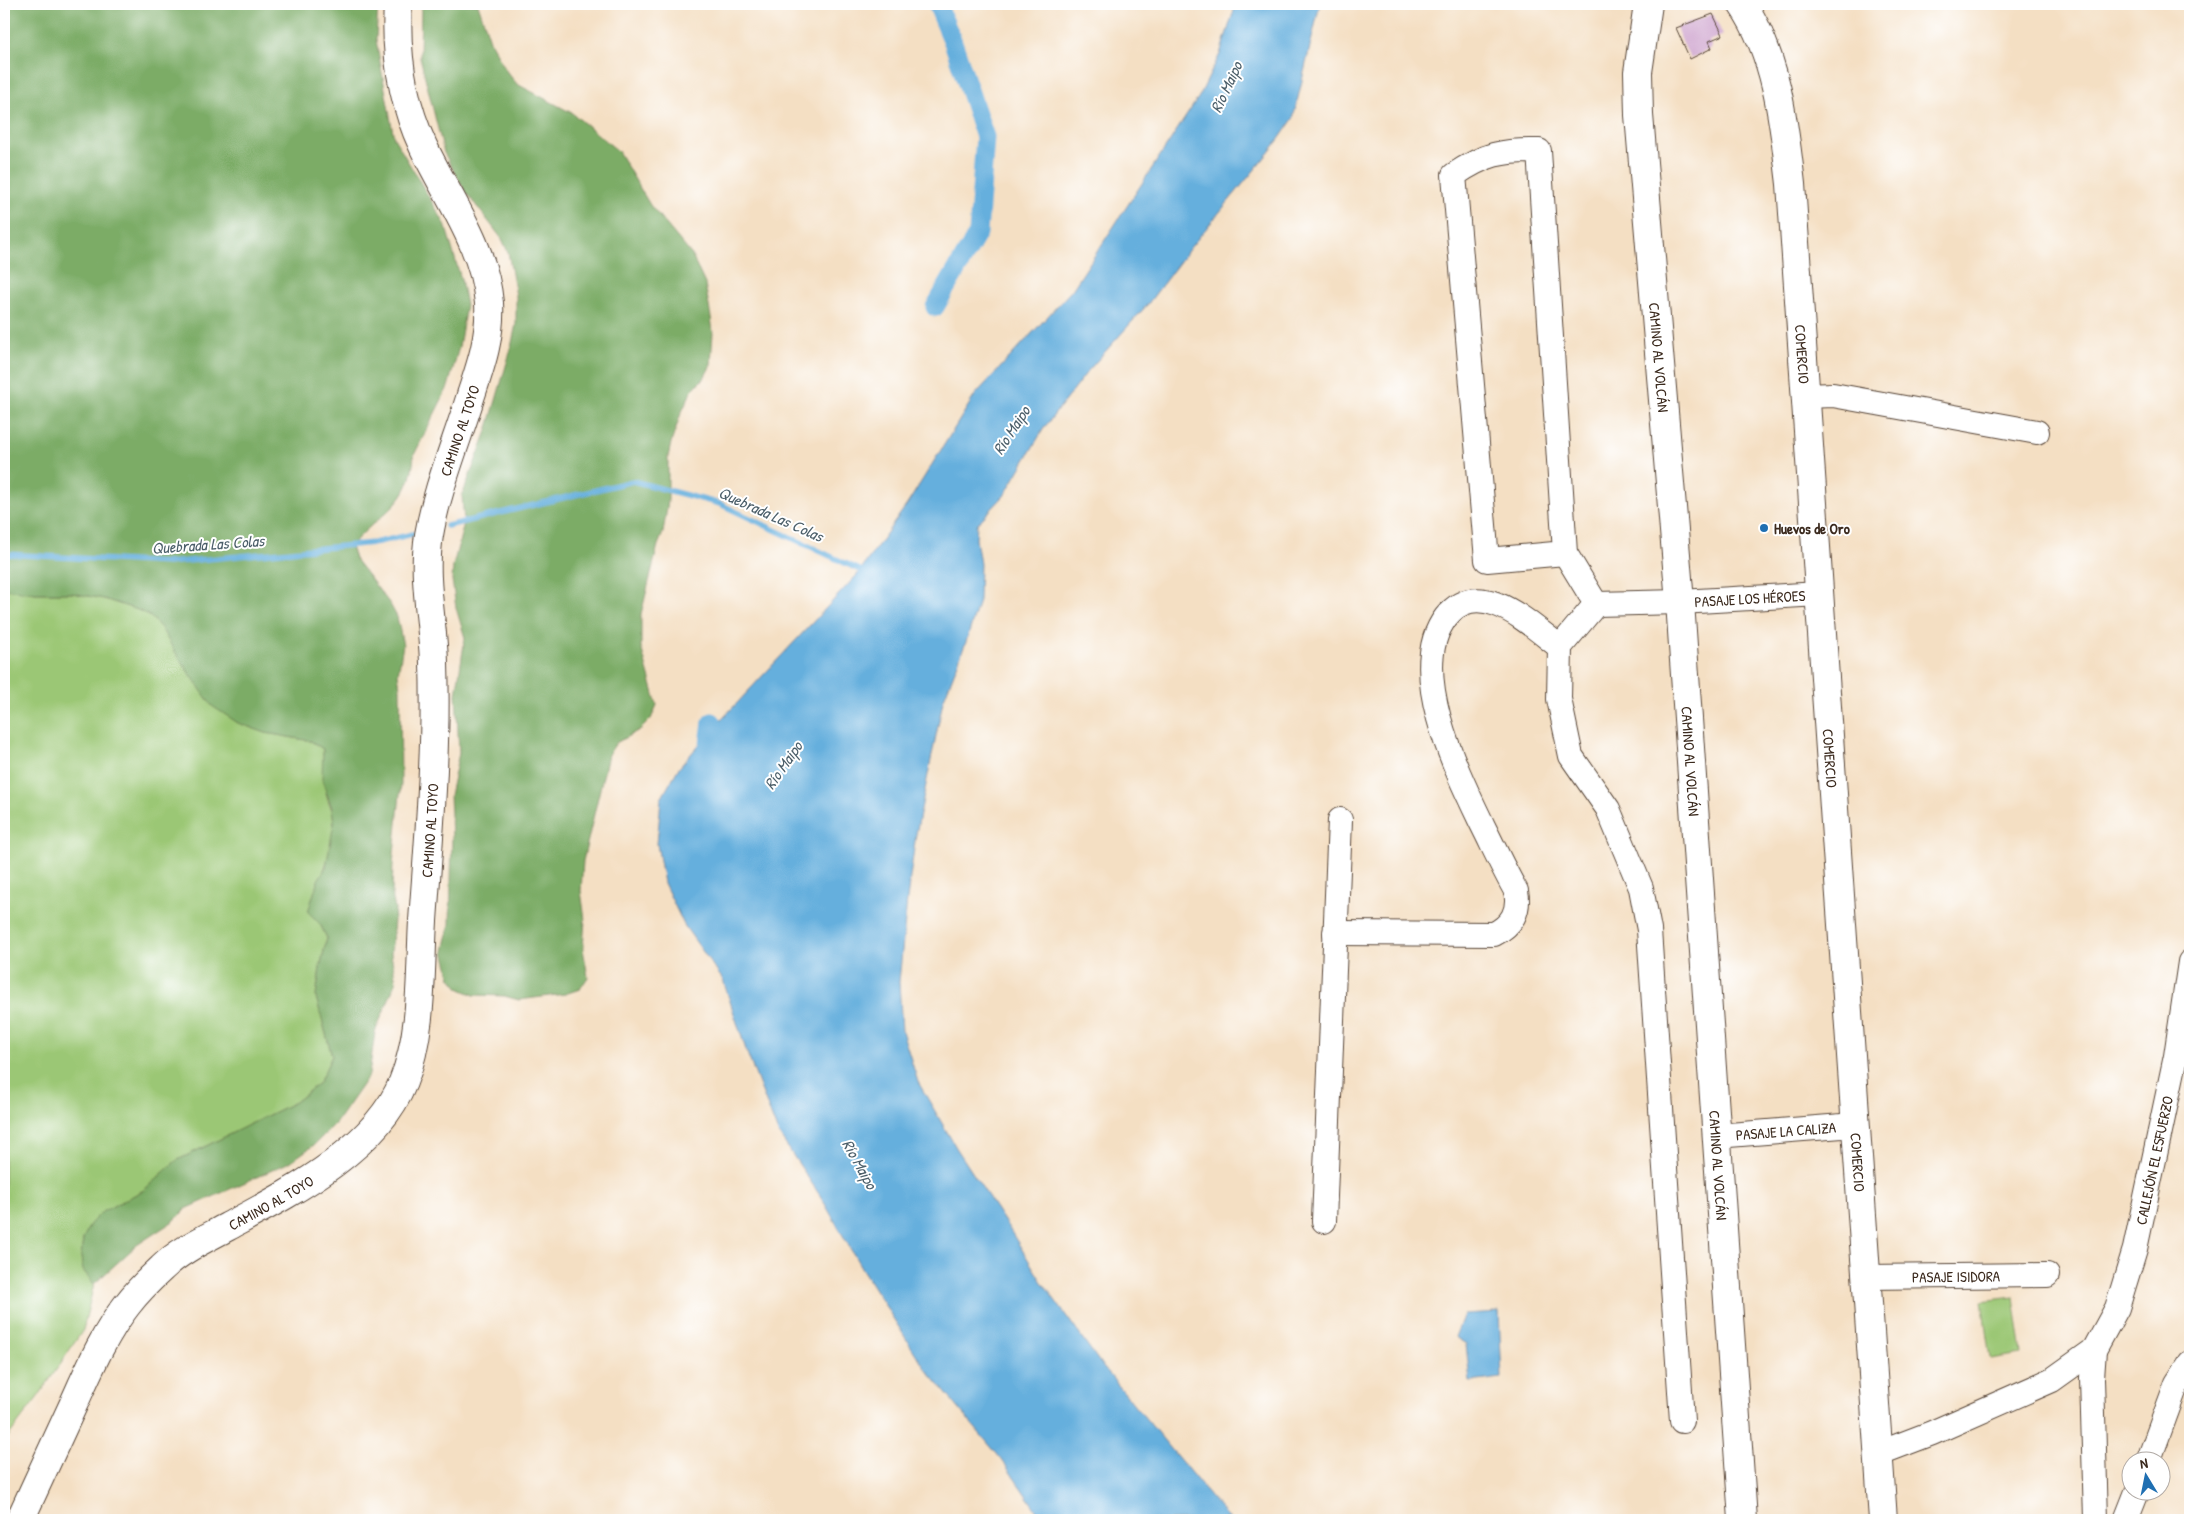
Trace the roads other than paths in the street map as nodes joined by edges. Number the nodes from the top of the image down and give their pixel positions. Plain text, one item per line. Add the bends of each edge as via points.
1 (398, 4) edge
2 (1742, 4) edge
3 (1652, 10) edge
4 (1806, 396) junction
5 (2037, 432) dead end
6 (1565, 553) junction
7 (1819, 594) junction
8 (1680, 602) junction
9 (1596, 604) junction
10 (1560, 647) junction
11 (1340, 820) dead end
12 (1335, 933) junction
13 (2190, 962) edge
14 (1855, 1124) junction
15 (1716, 1136) junction
16 (1324, 1221) dead end
17 (2046, 1275) dead end
18 (1866, 1277) junction
19 (2094, 1350) junction
20 (2190, 1363) edge
21 (1682, 1421) dead end
22 (2152, 1452) edge
23 (1877, 1454) junction
24 (2133, 1502) edge
25 (20, 1520) edge
26 (1743, 1520) edge
27 (1882, 1520) edge
28 (2096, 1520) edge
29 (2126, 1520) edge

1 - 25 main road, CAMINO AL TOYO via 397,45 404,94 424,147 478,257 485,277 489,322 483,361 438,497 429,537 427,585 434,660 433,751 418,1008 404,1081 364,1136 322,1172 181,1253 165,1264 125,1306 93,1361
2 - 4 main road, COMERCIO via 1761,39 1774,80 1786,145
3 - 8 main road, CAMINO AL VOLCÁN via 1638,72 1639,115
4 - 5 street via 1842,396
4 - 7 main road, COMERCIO
6 - 6 street via 1539,152 1511,150 1476,160 1454,175 1487,560
6 - 9 street
7 - 8 street, PASAJE LOS HÉROES
7 - 14 main road, COMERCIO
8 - 9 street, PASAJE LOS HÉROES
8 - 15 main road, CAMINO AL VOLCÁN
9 - 10 street
10 - 12 street via 1500,604 1480,600 1461,604 1448,615 1434,646 1433,680 1441,729 1459,775 1516,891 1517,908 1509,924 1494,934
10 - 21 street via 1559,699 1571,756 1608,809 1641,888 1649,930
11 - 12 street
12 - 16 street
13 - 19 street, CALLEJÓN EL ESFUERZO via 2176,1056 2135,1249 2117,1308
14 - 15 street, PASAJE LA CALIZA
14 - 18 main road, COMERCIO
15 - 26 main road, CAMINO AL VOLCÁN
17 - 18 street, PASAJE ISIDORA
18 - 23 main road, COMERCIO
19 - 23 street, CALLEJÓN EL ESFUERZO via 2052,1380
19 - 28 street, CALLEJÓN EL ESFUERZO
20 - 22 street via 2176,1383
23 - 27 main road, COMERCIO
24 - 29 street

